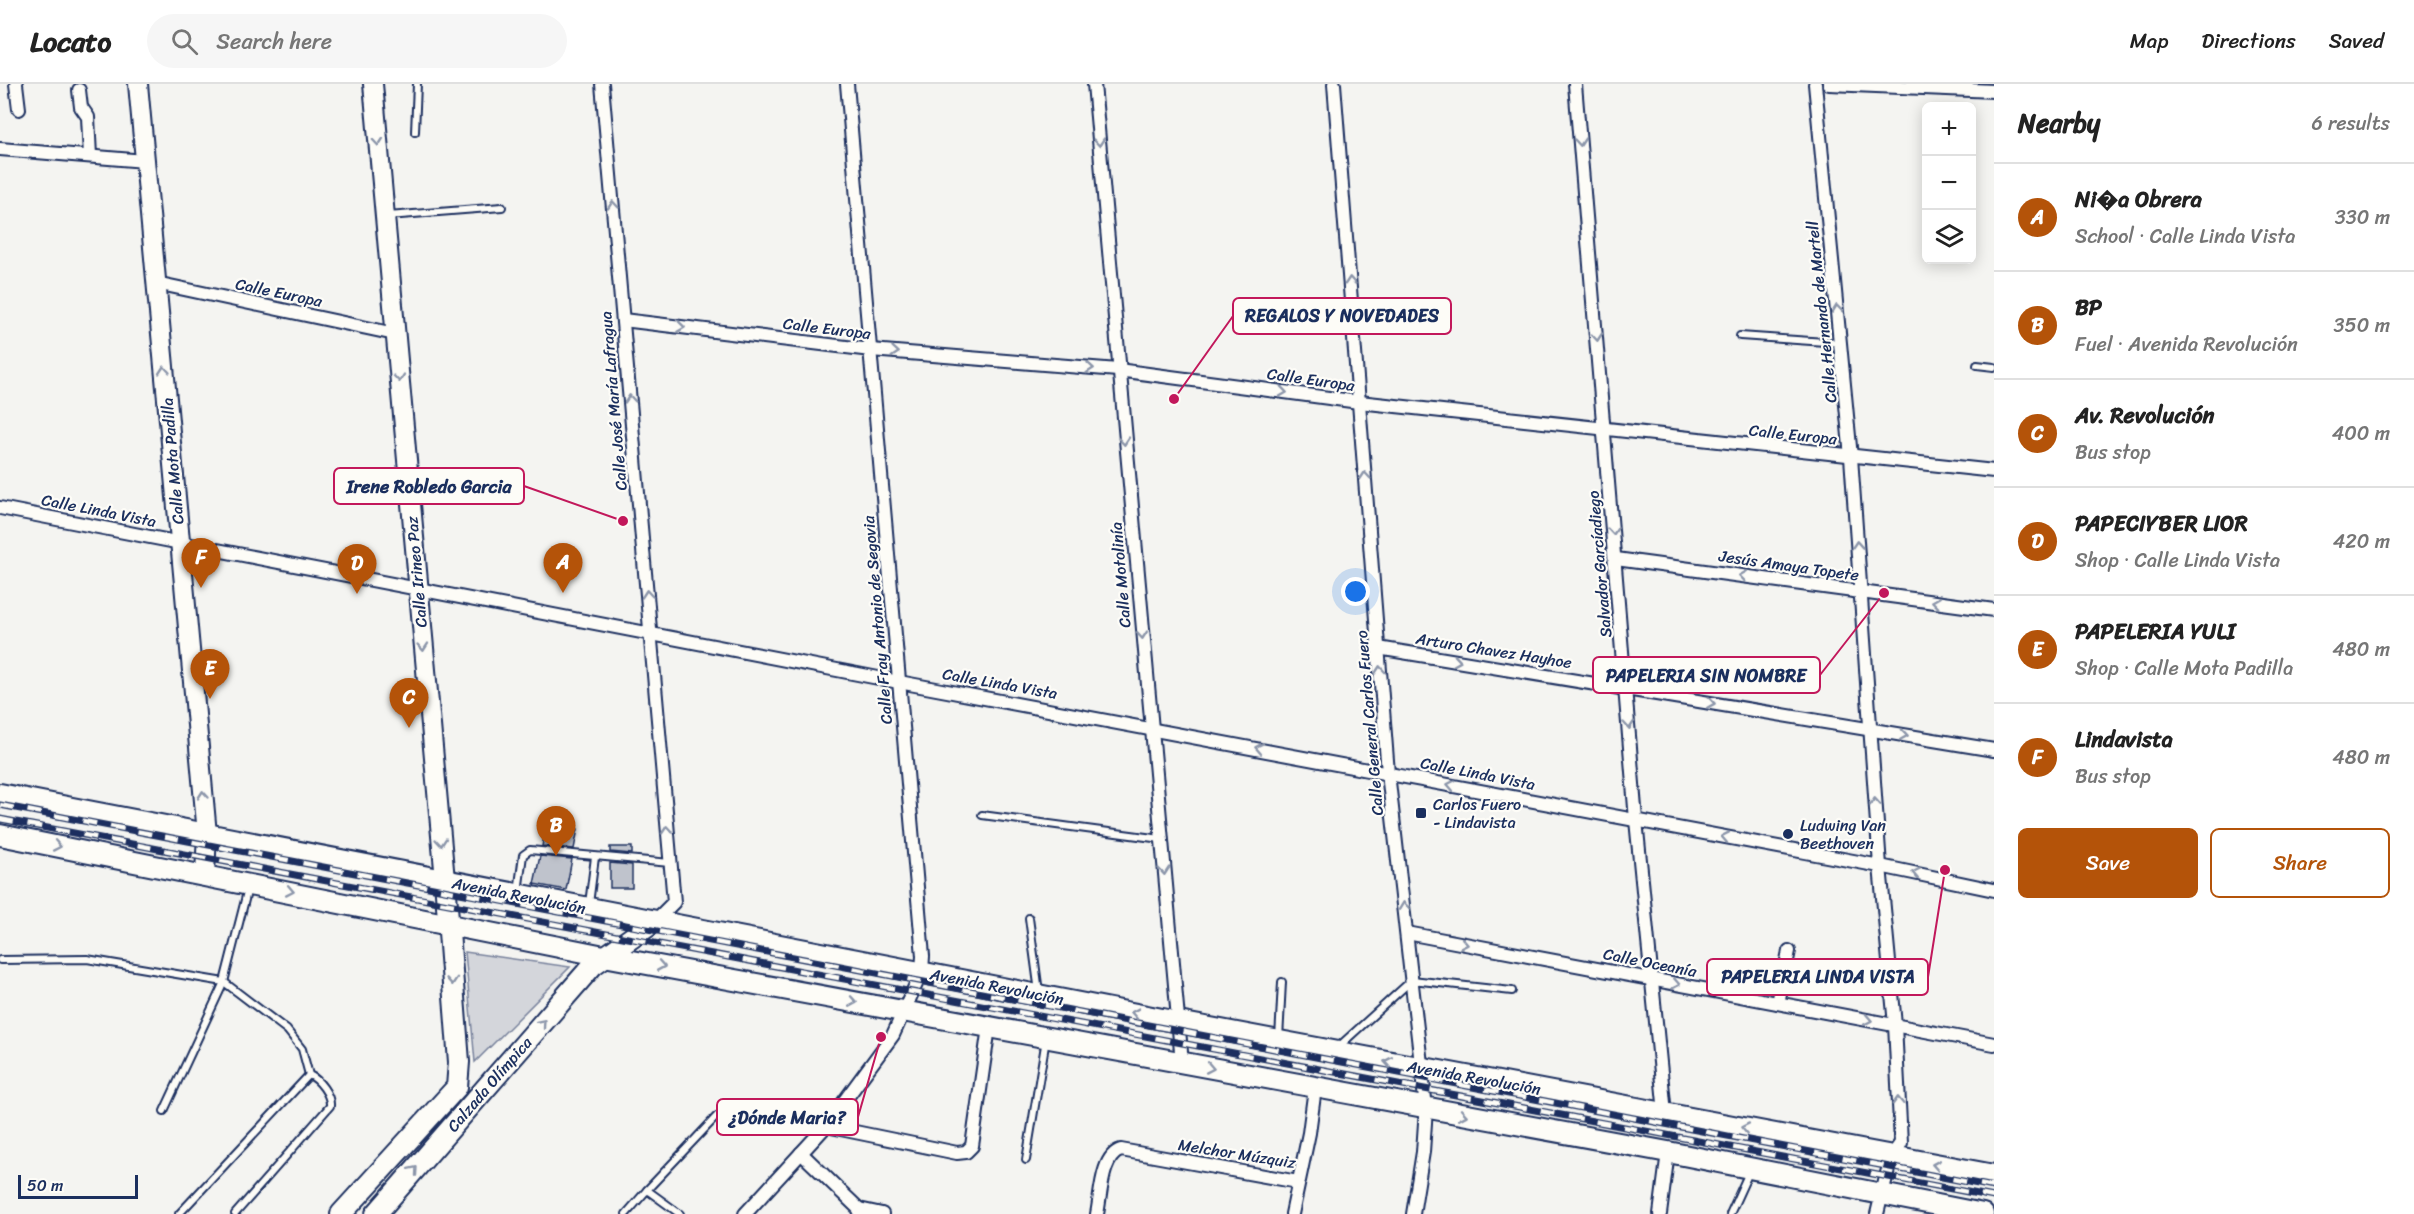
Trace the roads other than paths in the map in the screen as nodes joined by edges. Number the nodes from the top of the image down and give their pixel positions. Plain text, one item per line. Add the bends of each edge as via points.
1 (16, 84) edge
2 (138, 84) edge
3 (373, 84) edge
4 (417, 84) edge
5 (602, 84) edge
6 (848, 84) edge
7 (1094, 84) edge
8 (1334, 84) edge
9 (1575, 84) edge
10 (1815, 84) edge
11 (1829, 84) edge
12 (79, 90) dead end
13 (1994, 91) edge
14 (19, 109) dead end
15 (415, 132) dead end
16 (0, 149) edge
17 (90, 156) junction
18 (145, 161) junction
19 (502, 207) dead end
20 (385, 216) junction
21 (156, 283) junction
22 (623, 320) junction
23 (395, 334) junction
24 (1740, 336) dead end
25 (1840, 343) junction
26 (871, 350) junction
27 (1977, 365) dead end
28 (1994, 367) edge
29 (1118, 370) junction
30 (1359, 402) junction
31 (1605, 430) junction
32 (1851, 457) junction
33 (1994, 471) edge
34 (0, 508) edge
35 (180, 542) junction
36 (1616, 559) junction
37 (418, 589) junction
38 (1861, 591) junction
39 (1994, 610) edge
40 (650, 632) junction
41 (1378, 648) junction
42 (899, 682) junction
43 (1626, 689) junction
44 (1151, 727) junction
45 (1870, 730) junction
46 (1994, 750) edge
47 (1388, 773) junction
48 (0, 794) edge
49 (982, 815) dead end
50 (1636, 820) junction
51 (207, 834) junction
52 (0, 835) edge
53 (1161, 839) junction
54 (595, 857) junction
55 (670, 863) junction
56 (1880, 866) junction
57 (206, 874) junction
58 (445, 880) junction
59 (250, 883) junction
60 (1994, 890) edge
61 (518, 893) junction
62 (588, 908) junction
63 (1029, 918) dead end
64 (654, 922) junction
65 (449, 923) junction
66 (1407, 933) junction
67 (1789, 951) dead end
68 (604, 956) junction
69 (0, 960) edge
70 (921, 971) junction
71 (1651, 979) junction
72 (1412, 980) junction
73 (224, 982) junction
74 (1282, 982) dead end
75 (1512, 991) dead end
76 (1040, 995) junction
77 (1778, 1003) junction
78 (903, 1011) junction
79 (1178, 1022) junction
80 (1895, 1025) junction
81 (989, 1027) junction
82 (1046, 1036) junction
83 (1279, 1042) junction
84 (1994, 1044) edge
85 (1334, 1052) junction
86 (1182, 1063) junction
87 (1423, 1068) junction
88 (309, 1074) junction
89 (1315, 1088) junction
90 (1426, 1108) junction
91 (164, 1111) dead end
92 (1665, 1113) junction
93 (717, 1116) dead end
94 (826, 1126) junction
95 (1668, 1152) junction
96 (801, 1153) junction
97 (1891, 1157) junction
98 (1026, 1160) dead end
99 (1750, 1169) junction
100 (1994, 1175) edge
101 (1298, 1182) junction
102 (647, 1190) junction
103 (1882, 1194) junction
104 (859, 1212) edge
105 (179, 1214) edge
106 (235, 1214) edge
107 (341, 1214) edge
108 (376, 1214) edge
109 (626, 1214) edge
110 (680, 1214) edge
111 (745, 1214) edge
112 (882, 1214) edge
113 (1097, 1214) edge
114 (1292, 1214) edge
115 (1413, 1214) edge
116 (1661, 1214) edge
117 (1730, 1214) edge
118 (1877, 1214) edge
119 (1983, 1214) edge

1 - 14 street
2 - 18 street, Calle Mota Padilla
3 -> 20 street, Calle Irineo Paz
4 - 15 lane
22 -> 5 street, Calle José María Lafragua
6 - 26 street, Calle Fray Antonio de Segovia
7 -> 29 street, Calle Motolinía
30 -> 8 street, Calle General Carlos Fuero
9 -> 31 street, Salvador Garcíadiego
25 -> 10 street, Calle Hernando de Martell
11 - 13 street
12 - 17 street via 81,106 88,117
16 - 17 street
17 - 18 street
18 - 21 street, Calle Mota Padilla
19 - 20 lane
20 - 23 street, Calle Irineo Paz
21 - 23 street, Calle Europa
35 -> 21 street, Calle Mota Padilla
22 -> 26 street, Calle Europa
40 -> 22 street, Calle José María Lafragua
23 -> 37 street, Calle Irineo Paz
24 - 25 lane
25 - 32 street, Calle Hernando de Martell
26 -> 29 street, Calle Europa
26 - 42 street, Calle Fray Antonio de Segovia
27 - 28 lane
29 -> 30 street, Calle Europa
29 -> 44 street, Calle Motolinía
30 - 31 street, Calle Europa
41 -> 30 street, Calle General Carlos Fuero
31 - 32 street, Calle Europa
31 -> 36 street, Salvador Garcíadiego
32 - 33 street, Calle Europa
38 -> 32 street, Calle Hernando de Martell
34 - 35 street, Calle Linda Vista
35 - 37 street, Calle Linda Vista
51 -> 35 street, Calle Mota Padilla
38 -> 36 street, Jesús Amaya Topete
36 - 43 street, Salvador Garcíadiego
37 - 40 street, Calle Linda Vista
37 -> 58 street, Calle Irineo Paz
39 -> 38 street, Jesús Amaya Topete
38 - 45 street, Calle Hernando de Martell
40 - 42 street, Calle Linda Vista
55 -> 40 street, Calle José María Lafragua
41 -> 43 street, Arturo Chavez Hayhoe
47 -> 41 street, Calle General Carlos Fuero
42 - 44 street, Calle Linda Vista
42 - 70 street, Calle Fray Antonio de Segovia via 923,956
43 -> 45 street, Arturo Chavez Hayhoe
43 -> 50 street, Salvador Garcíadiego
47 -> 44 street, Calle Linda Vista
44 - 53 street, Calle Motolinía
45 -> 46 street, Arturo Chavez Hayhoe
56 -> 45 street, Calle Hernando de Martell
50 -> 47 street, Calle Linda Vista
66 -> 47 street, Calle General Carlos Fuero
48 - 51 main road, Avenida Revolución
49 - 53 lane
56 -> 50 street, Calle Linda Vista
50 - 71 street, Salvador Garcíadiego
51 - 57 street, Calle Mota Padilla
51 - 58 main road, Avenida Revolución
52 -> 57 main road
53 -> 79 street, Calle Motolinía
54 - 55 lane
54 - 61 lane via 527,850
54 - 62 lane
55 - 64 street, Calle José María Lafragua via 674,902
60 -> 56 street, Calle Linda Vista
56 - 80 street, Calle Hernando de Martell
57 - 59 main road
58 - 61 main road, Avenida Revolución
58 - 65 main road, Calzada Olímpica
59 -> 65 main road
59 - 73 lane
61 - 62 main road, Avenida Revolución
62 - 64 main road, Avenida Revolución
63 - 76 lane
64 - 68 main road, Calzada Olímpica
64 - 70 main road, Avenida Revolución
65 - 68 main road
65 -> 107 main road, Calzada Olímpica via 459,1062 457,1087
66 -> 71 street, Calle Oceanía
66 - 72 street, Calle General Carlos Fuero
67 - 77 street
68 -> 78 main road
108 -> 68 main road, Calzada Olímpica
69 - 73 lane via 87,959
70 - 76 main road, Avenida Revolución
70 - 78 street, Calle Fray Antonio de Segovia
71 -> 77 street, Calle Oceanía
71 - 92 street, Salvador Garcíadiego
72 - 75 lane
72 - 85 lane
72 - 87 street, Calle General Carlos Fuero
73 - 88 lane via 287,1030 302,1049
73 - 91 lane
74 - 83 lane
79 -> 76 main road, Avenida Revolución
77 -> 80 street, Calle Oceanía
78 - 81 main road
78 - 94 street, Calle Fray Antonio de Segovia via 893,1035
79 - 83 main road, Avenida Revolución
79 - 86 street, Calle Motolinía
80 - 84 street, Calle Oceanía
97 -> 80 street, Calle Hernando de Martell via 1900,1143
81 - 82 main road
81 - 94 street via 972,1146 966,1152
82 - 86 main road
82 - 98 lane
83 - 85 main road, Avenida Revolución
87 -> 85 main road, Avenida Revolución
86 -> 89 main road
87 - 90 street, Calle General Carlos Fuero
87 - 92 main road, Avenida Revolución
88 - 105 lane
88 - 106 lane via 330,1098 330,1106
89 - 90 main road
89 - 101 street, Melchor Múzquiz
90 -> 95 main road
90 - 115 street, Calle General Carlos Fuero
97 -> 92 main road, Avenida Revolución
93 - 102 lane
94 - 96 street, Calle Fray Antonio de Segovia
95 - 99 main road
95 - 116 street
96 - 104 street
96 - 111 street, Calle Fray Antonio de Segovia
100 -> 97 main road, Avenida Revolución
97 - 103 street, Calle Hernando de Martell
99 - 103 main road
99 - 117 lane
101 - 113 street, Melchor Múzquiz via 1121,1150 1113,1153 1108,1163
101 - 114 street
102 - 109 lane
102 - 110 lane
103 - 118 street, Calle Hernando de Martell
103 - 119 main road
104 - 112 street

